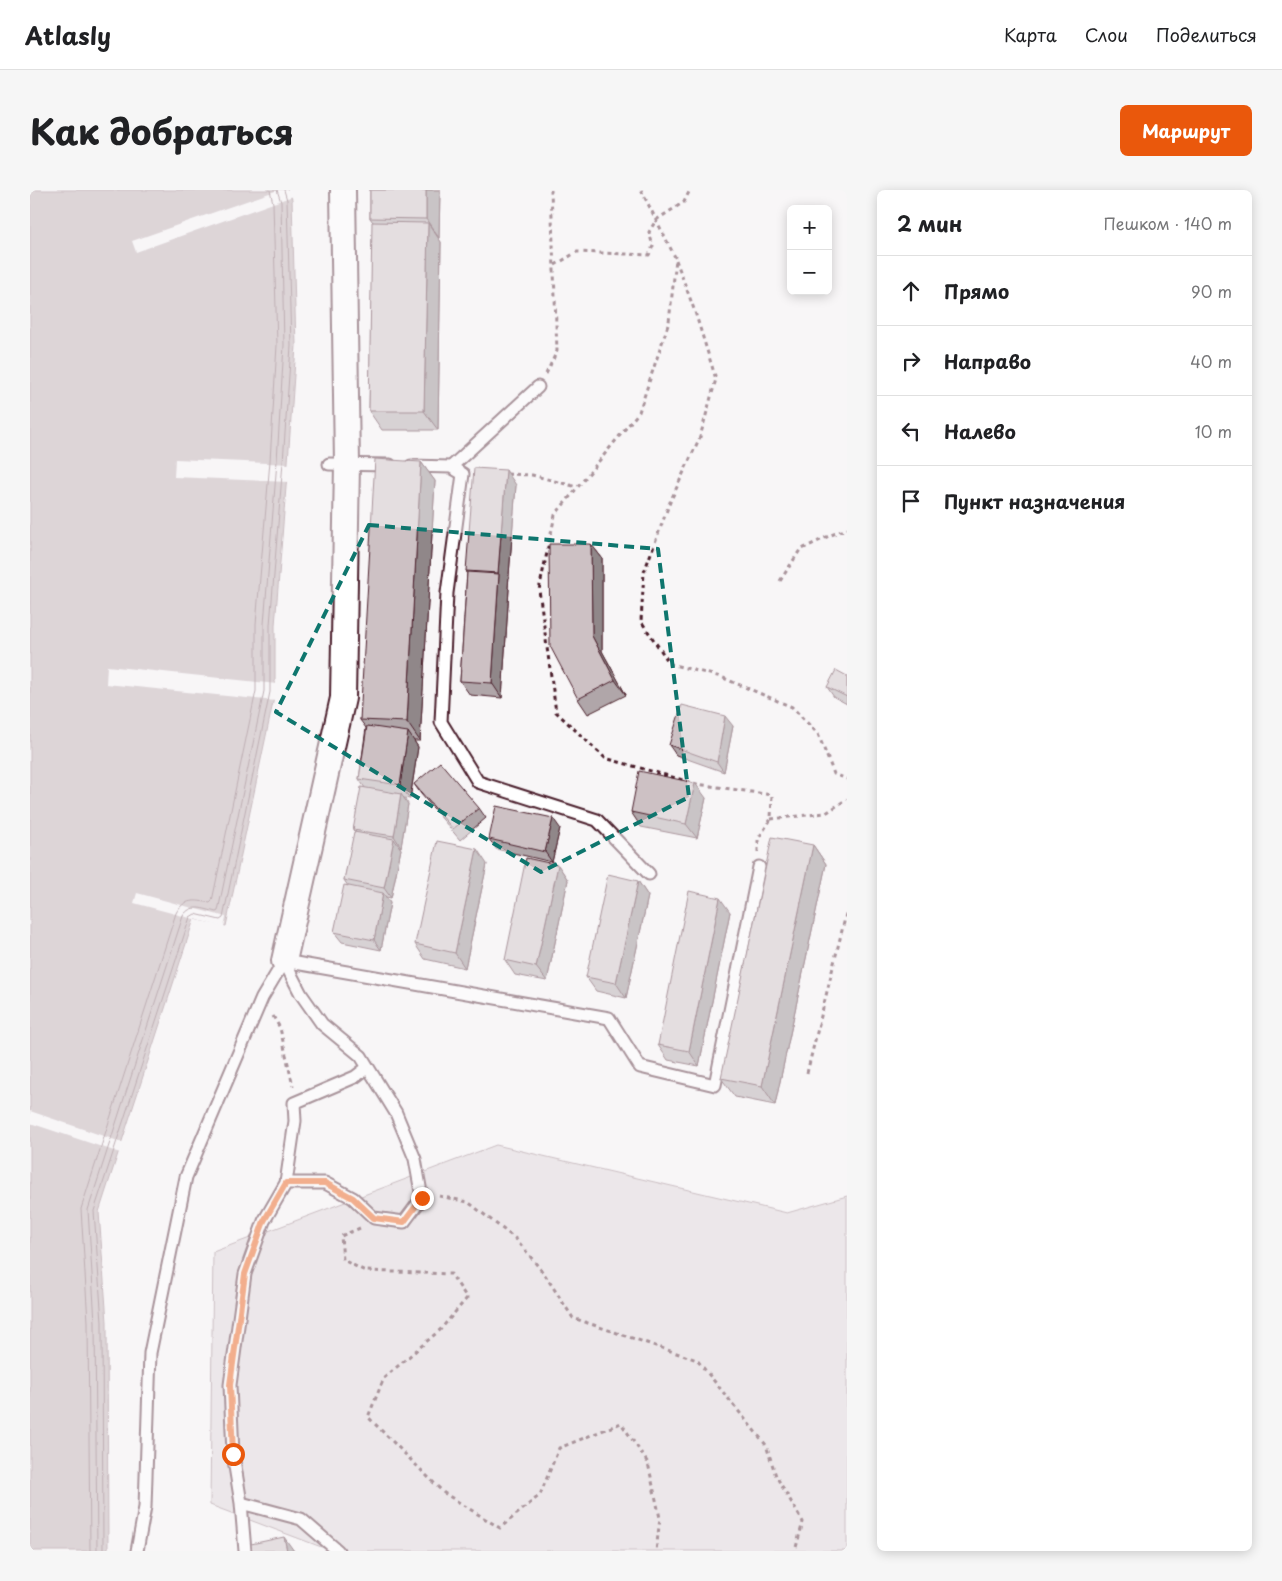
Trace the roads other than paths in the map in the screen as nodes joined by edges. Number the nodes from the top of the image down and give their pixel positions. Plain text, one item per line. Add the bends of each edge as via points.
1 (343, 190) edge
2 (538, 388) road end
3 (338, 464) junction
4 (451, 467) junction
5 (759, 867) road end
6 (650, 874) dead end
7 (284, 961) junction
8 (368, 1067) junction
9 (286, 1183) junction
10 (241, 1503) junction
11 (137, 1551) edge
12 (245, 1551) edge
13 (338, 1551) edge

1 - 3 street
2 - 4 lane
3 - 4 lane
3 - 7 street via 343,698
4 - 6 lane via 463,474 448,593 441,722 478,782 597,820
5 - 7 lane via 716,1085 640,1068 609,1018
7 - 8 lane via 322,1024 362,1056
7 - 11 lane via 262,998 186,1177 150,1352 145,1507
8 - 9 lane via 355,1077 294,1103 295,1120
8 - 9 lane via 400,1122 415,1159 422,1198 404,1222 374,1218 353,1198 325,1183
9 - 10 lane via 264,1221 245,1274 230,1385 233,1454
10 - 12 lane
10 - 13 lane via 301,1519

